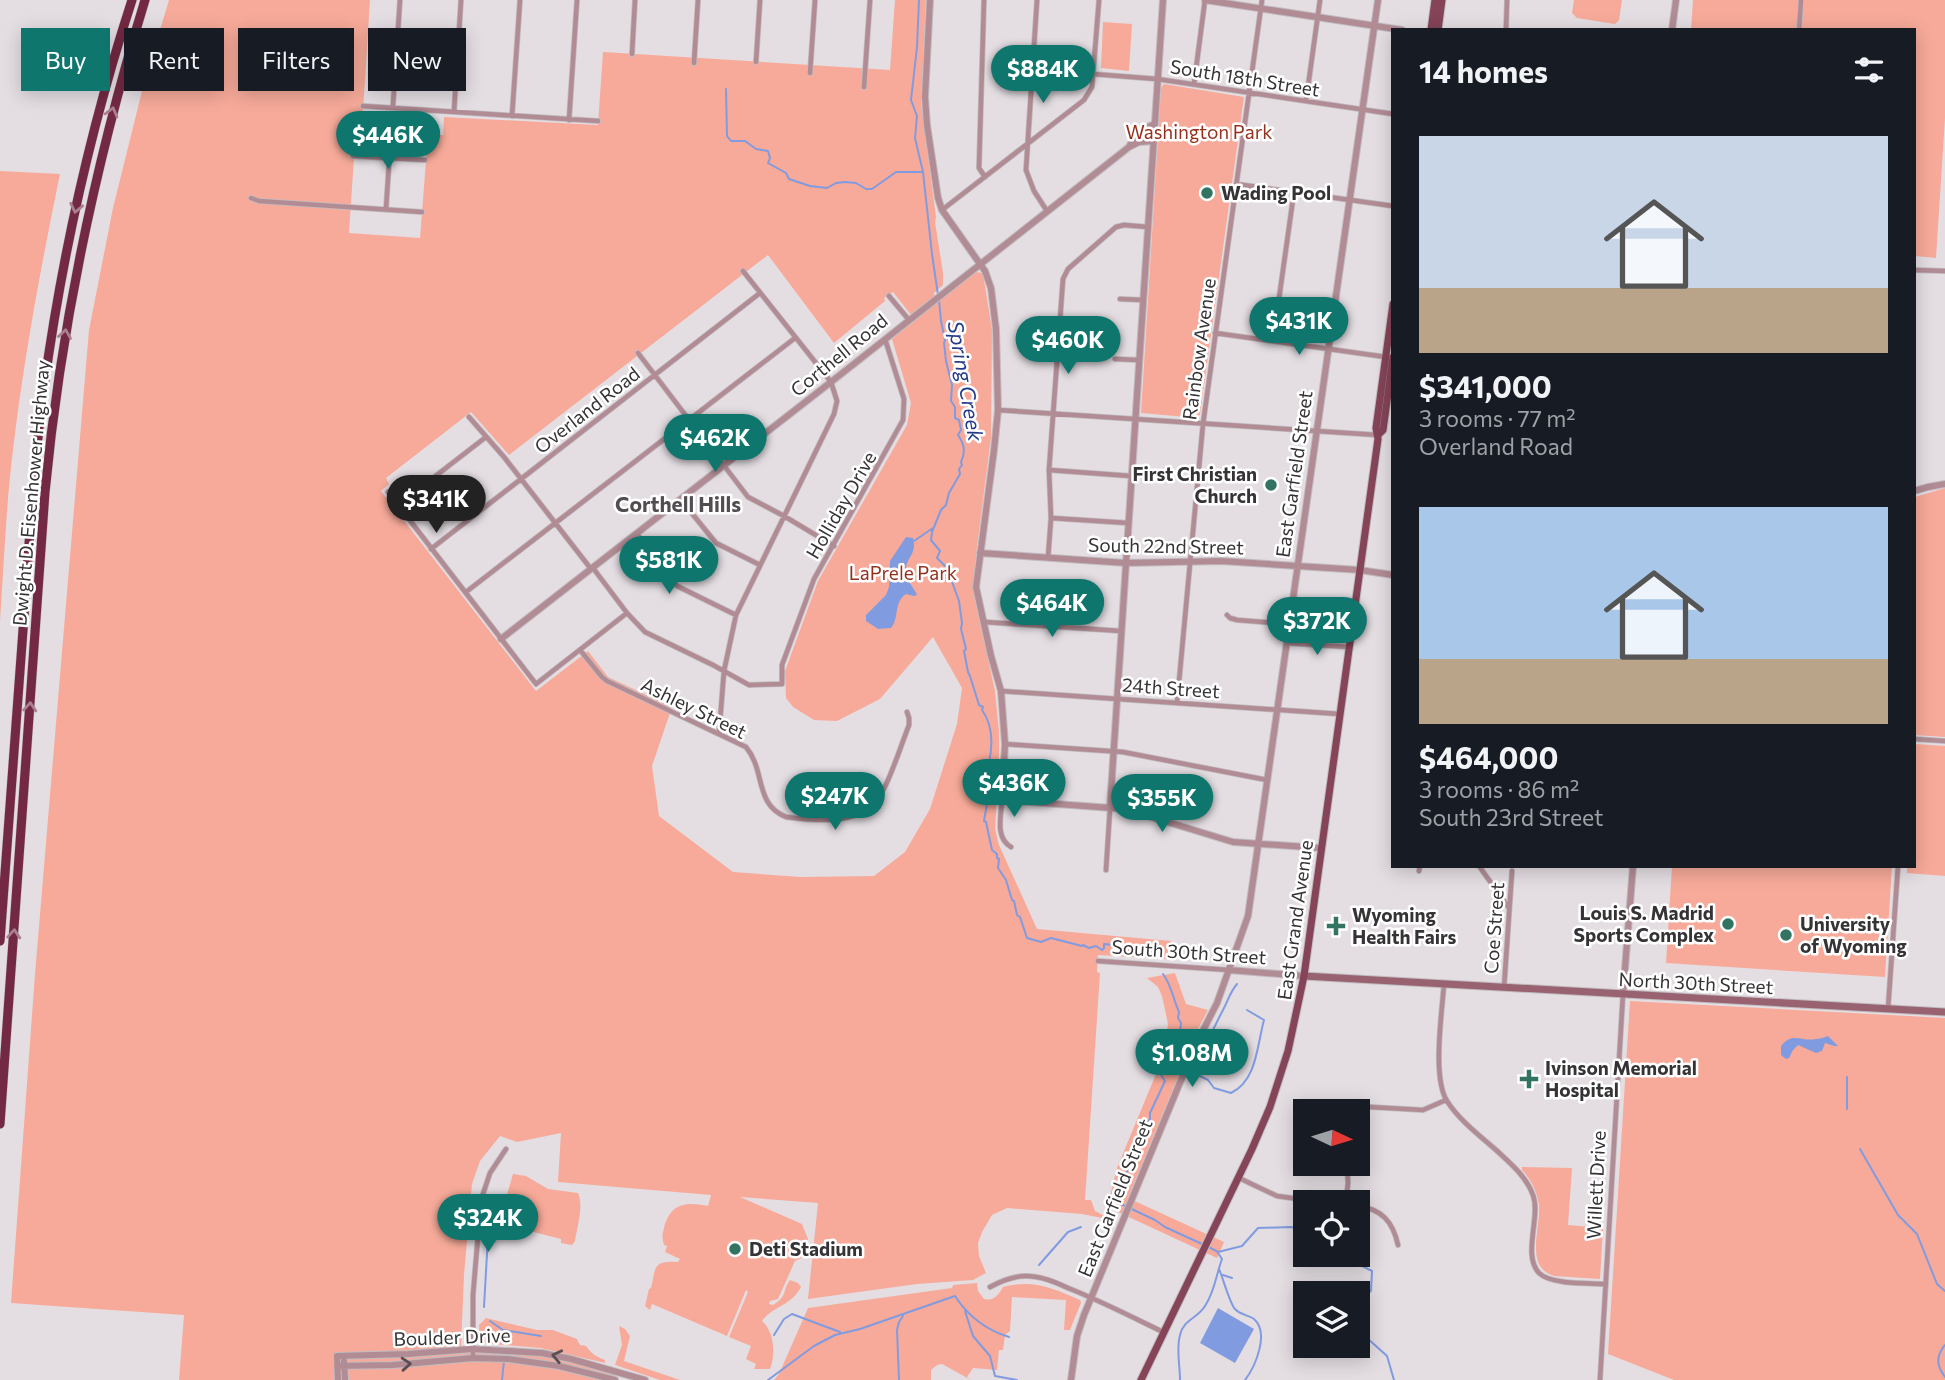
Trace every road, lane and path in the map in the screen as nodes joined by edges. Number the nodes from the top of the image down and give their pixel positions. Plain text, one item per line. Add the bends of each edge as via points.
1 (132, 0) edge
2 (145, 0) edge
3 (400, 0) edge
4 (461, 0) edge
5 (520, 0) edge
6 (577, 0) edge
7 (635, 0) edge
8 (698, 0) edge
9 (760, 0) edge
10 (815, 0) edge
11 (870, 0) edge
12 (930, 0) edge
13 (984, 0) edge
14 (1037, 0) edge
15 (1099, 0) edge
16 (1163, 0) edge
17 (1205, 0) edge
18 (1262, 0) edge
19 (1321, 0) edge
20 (1378, 0) edge
21 (1435, 0) edge
22 (1442, 0) edge
23 (1507, 0) edge
24 (1676, 0) edge
25 (1801, 0) edge
26 (1261, 8) junction
27 (1318, 17) junction
28 (1374, 25) junction
29 (1391, 28) edge
30 (1431, 28) edge
31 (1438, 28) edge
32 (1506, 28) edge
33 (1672, 28) edge
34 (1799, 28) edge
35 (632, 54) dead end
36 (756, 62) dead end
37 (694, 63) dead end
38 (810, 73) dead end
39 (1093, 74) junction
40 (1157, 79) junction
41 (1194, 84) junction
42 (864, 86) dead end
43 (1249, 93) junction
44 (1306, 101) junction
45 (363, 106) dead end
46 (393, 108) junction
47 (1363, 110) junction
48 (454, 112) junction
49 (1391, 114) edge
50 (512, 116) junction
51 (569, 120) junction
52 (598, 121) dead end
53 (1154, 124) junction
54 (1153, 141) junction
55 (1028, 143) junction
56 (1129, 146) junction
57 (353, 156) dead end
58 (390, 158) junction
59 (425, 160) dead end
60 (985, 177) junction
61 (1237, 184) junction
62 (1294, 192) junction
63 (251, 198) dead end
64 (1350, 200) junction
65 (1391, 206) edge
66 (386, 209) junction
67 (942, 210) junction
68 (1046, 211) junction
69 (422, 212) dead end
70 (1148, 226) junction
71 (980, 263) junction
72 (1916, 270) edge
73 (743, 271) dead end
74 (1945, 271) edge
75 (760, 293) junction
76 (889, 296) dead end
77 (1120, 299) dead end
78 (1143, 300) junction
79 (909, 320) junction
80 (1391, 330) edge
81 (1215, 332) junction
82 (795, 338) junction
83 (885, 339) junction
84 (1273, 341) junction
85 (1329, 349) junction
86 (638, 353) dead end
87 (1389, 357) edge
88 (1115, 359) dead end
89 (1139, 360) junction
90 (654, 375) junction
91 (831, 382) junction
92 (998, 410) junction
93 (1053, 414) junction
94 (470, 417) dead end
95 (1135, 419) junction
96 (688, 420) junction
97 (1202, 424) junction
98 (1316, 431) junction
99 (1378, 435) junction
100 (486, 437) junction
101 (725, 466) junction
102 (1049, 470) junction
103 (1132, 476) junction
104 (521, 479) junction
105 (1945, 484) edge
106 (1916, 490) edge
107 (388, 492) dead end
108 (681, 500) junction
109 (398, 505) junction
110 (784, 516) junction
111 (1051, 518) junction
112 (555, 523) junction
113 (1128, 523) junction
114 (637, 534) junction
115 (834, 546) junction
116 (431, 549) junction
117 (980, 553) junction
118 (1048, 558) junction
119 (1188, 562) junction
120 (1126, 563) junction
121 (760, 565) junction
122 (1297, 566) junction
123 (592, 569) junction
124 (1360, 570) junction
125 (1391, 575) edge
126 (466, 593) junction
127 (627, 613) junction
128 (736, 615) junction
129 (1227, 615) dead end
130 (985, 622) junction
131 (1289, 624) junction
132 (1121, 631) junction
133 (501, 639) junction
134 (1286, 642) junction
135 (1349, 647) junction
136 (580, 650) junction
137 (724, 671) junction
138 (1001, 691) junction
139 (1117, 699) junction
140 (1177, 703) junction
141 (1277, 710) junction
142 (907, 712) dead end
143 (1340, 714) junction
144 (719, 734) junction
145 (1916, 739) edge
146 (1945, 741) edge
147 (1006, 744) junction
148 (1114, 752) junction
149 (1267, 780) junction
150 (1002, 800) junction
151 (1110, 807) junction
152 (1258, 844) junction
153 (1011, 848) dead end
154 (1321, 848) junction
155 (1480, 868) edge
156 (1633, 868) edge
157 (1898, 868) edge
158 (1106, 870) dead end
159 (1512, 871) dead end
160 (1509, 908) junction
161 (0, 942) edge
162 (1098, 961) dead end
163 (1229, 970) junction
164 (1304, 975) junction
165 (1444, 984) junction
166 (1504, 988) junction
167 (1623, 994) junction
168 (1888, 1009) junction
169 (1945, 1012) edge
170 (1446, 1100) junction
171 (1370, 1107) edge
172 (0, 1124) edge
173 (506, 1149) dead end
174 (1238, 1178) junction
175 (1293, 1198) edge
176 (1370, 1208) edge
177 (1398, 1245) dead end
178 (1606, 1284) junction
179 (990, 1287) dead end
180 (1092, 1298) junction
181 (1163, 1332) junction
182 (472, 1349) junction
183 (473, 1358) junction
184 (341, 1365) junction
185 (338, 1380) edge
186 (345, 1380) edge
187 (615, 1380) edge
188 (645, 1380) edge
189 (1071, 1380) edge
190 (1141, 1380) edge
191 (1600, 1380) edge

1 -> 161 highway, Dwight D. Eisenhower Highway via 78,198 46,375
172 -> 2 highway, Dwight D. Eisenhower Highway via 51,428 89,205
3 - 46 street
4 - 48 street
5 - 50 street
6 - 51 street
7 - 35 street
8 - 37 street
9 - 36 street
10 - 38 street
11 - 42 street
12 - 67 street via 926,108
13 - 60 street via 979,168
14 - 55 street
15 - 39 street
16 - 40 street
17 - 26 street
17 - 41 street
18 - 26 street, Rainbow Avenue
19 - 27 street
20 - 28 street, East Garfield Street
21 - 30 main road
22 - 31 main road
23 - 32 street
24 - 33 street
25 - 34 street
26 - 27 street
26 - 43 street, Rainbow Avenue
27 - 28 street
27 - 44 street
28 - 29 street
28 - 47 street, East Garfield Street
39 - 40 street, South 18th Street
39 - 55 street via 1084,100
40 - 41 street, South 18th Street
40 - 53 street
41 - 43 street, South 18th Street
43 - 44 street, South 18th Street
43 - 61 street, Rainbow Avenue
44 - 47 street, South 18th Street
45 - 46 street
46 - 48 street
46 - 58 street
47 - 49 street, South 18th Street
47 - 64 street, East Garfield Street
48 - 50 street
50 - 51 street
51 - 52 street
53 - 54 street
53 - 56 street, Corthell Road
54 - 56 street, Corthell Road
54 - 70 street
55 - 60 street
55 - 68 street via 1026,170
56 - 68 street, Corthell Road
57 - 58 street
58 - 59 street
58 - 66 street
60 - 67 street
61 - 62 street
61 - 81 street, Rainbow Avenue
62 - 64 street
62 - 84 street
63 - 66 street
64 - 65 street
64 - 85 street, East Garfield Street
66 - 69 street
67 - 71 street
68 - 71 street, Corthell Road
70 - 78 street
70 - 93 street via 1116,227 1065,273
71 - 79 street, Corthell Road
71 - 92 street via 995,314
72 - 74 street
73 - 75 street
75 - 82 street
75 - 90 street, Overland Road
76 - 79 street
77 - 78 street
78 - 89 street
79 - 83 street, Corthell Road
80 - 87 main road, East Grand Avenue
81 - 84 street
81 - 97 street, Rainbow Avenue
82 - 91 street
82 - 96 street
83 - 91 street, Corthell Road
83 - 115 street, Holliday Drive via 904,399 904,420
84 - 85 street
85 - 87 street
85 - 98 street, East Garfield Street
86 - 90 street
87 - 99 main road, East Grand Avenue
88 - 89 street
89 - 95 street
90 - 96 street
90 - 104 street, Overland Road
91 - 101 street, Corthell Road
91 - 110 street via 837,401 834,414
92 - 93 street
92 - 117 street
93 - 95 street
93 - 102 street
94 - 100 street
95 - 97 street
95 - 103 street
96 - 101 street
96 - 112 street
97 - 98 street
97 - 119 street, Rainbow Avenue
98 - 99 street
98 - 122 street, East Garfield Street
99 - 124 main road, East Grand Avenue
100 - 104 street
100 - 109 street
101 - 108 street, Corthell Road
101 - 110 street via 748,497
102 - 103 street
102 - 111 street
103 - 113 street
104 - 112 street
104 - 116 street, Overland Road
105 - 106 street
107 - 109 street
108 - 114 street, Corthell Road
108 - 121 street via 716,543
109 - 116 street
110 - 115 street
110 - 121 street
111 - 113 street
111 - 118 street
112 - 123 street
112 - 126 street
113 - 120 street
114 - 123 street, Corthell Road
114 - 128 street via 677,586
115 - 137 street, Holliday Drive via 805,601 782,665 782,684 749,685
116 - 126 street
117 - 118 street, South 22nd Street
117 - 130 street via 976,587
118 - 120 street, South 22nd Street
119 - 120 street, South 22nd Street
119 - 122 street, South 22nd Street
119 - 140 street, Rainbow Avenue
120 - 132 street
121 - 128 street
122 - 124 street, South 22nd Street
122 - 131 street, East Garfield Street
123 - 127 street
123 - 133 street, Corthell Road
124 - 125 street, South 22nd Street
124 - 135 main road, East Grand Avenue
126 - 133 street
127 - 136 street
127 - 137 street via 645,632
128 - 137 street
129 - 131 street via 1237,620
130 - 132 street
130 - 138 street
131 - 134 street, East Garfield Street
132 - 139 street
133 - 136 street via 536,684
134 - 135 street
134 - 141 street, East Garfield Street
135 - 143 main road, East Grand Avenue
136 - 144 street, Ashley Street via 607,681
137 - 144 street
138 - 139 street, 24th Street
138 - 147 street
139 - 140 street, 24th Street
139 - 148 street
140 - 141 street, 24th Street
141 - 143 street, 24th Street
141 - 149 street, East Garfield Street
142 - 144 street, Ashley Street via 909,725 881,796 863,814 844,820 778,813 766,803 753,756 740,743
143 - 154 main road, East Grand Avenue
145 - 146 street
147 - 148 street
147 - 150 street
148 - 149 street
148 - 151 street
149 - 152 street, East Garfield Street
150 - 151 street
150 - 153 street via 1001,836
151 - 152 street via 1233,842
151 - 158 street
152 - 154 street
152 - 163 street, East Garfield Street via 1248,916
154 - 164 main road, East Grand Avenue
155 - 160 street
156 - 167 street, Willett Drive
157 - 168 street
159 - 160 street, Coe Street
160 - 166 street, Coe Street
162 - 163 street, South 30th Street
163 - 164 street, South 30th Street
163 - 180 street, East Garfield Street
164 - 165 main road, South 30th Street
164 - 174 main road, East Grand Avenue via 1277,1087
165 - 166 main road, North 30th Street
165 - 170 street via 1439,1072
166 - 167 main road, North 30th Street
167 - 168 main road, North 30th Street
167 - 178 street, Willett Drive
168 - 169 main road, North 30th Street
170 - 171 street via 1423,1110
170 - 178 street via 1524,1178 1532,1192 1536,1269 1550,1280
173 - 182 street via 481,1200
174 - 175 street
174 - 181 main road, East Grand Avenue
176 - 177 street via 1385,1217
178 - 191 street, Willett Drive
179 - 180 street via 1028,1276
180 - 181 street
180 - 189 street, East Garfield Street via 1077,1336
181 - 190 main road, East Grand Avenue
182 - 183 street
182 - 184 street, Boulder Drive via 343,1356
188 -> 182 street, Boulder Drive via 542,1353
184 -> 183 street, Boulder Drive
183 - 187 street, Boulder Drive via 559,1366
184 - 185 street
184 - 186 street

